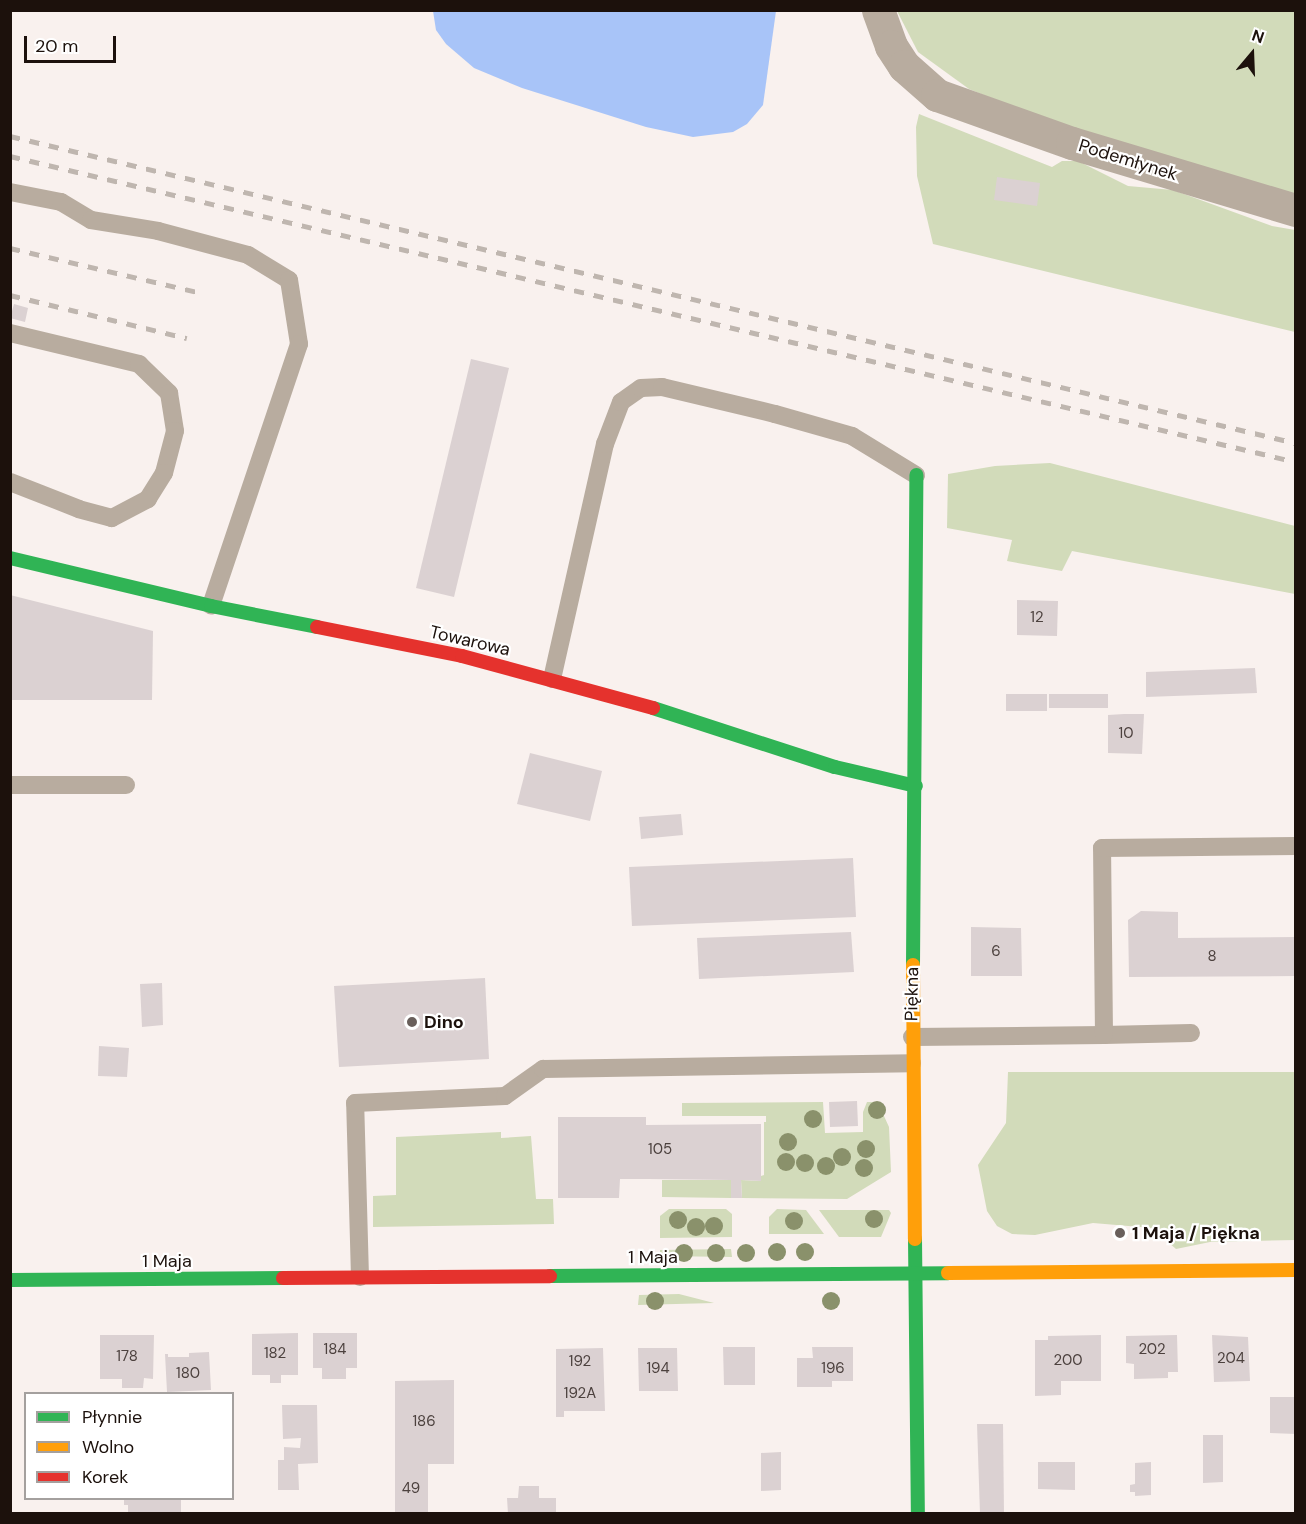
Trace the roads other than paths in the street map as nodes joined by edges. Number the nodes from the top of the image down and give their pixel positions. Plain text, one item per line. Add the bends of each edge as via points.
1 (878, 10) edge
2 (10, 192) edge
3 (1296, 210) edge
4 (10, 333) edge
5 (916, 475) joint
6 (10, 482) edge
7 (10, 558) edge
8 (211, 606) junction
9 (552, 679) junction
10 (126, 784) dead end
11 (10, 785) edge
12 (916, 786) junction
13 (1296, 846) edge
14 (1191, 1033) dead end
15 (1104, 1035) junction
16 (912, 1037) junction
17 (912, 1063) junction
18 (1296, 1270) edge
19 (915, 1273) junction
20 (360, 1277) junction
21 (10, 1280) edge
22 (918, 1514) edge

1 - 3 street, Podemłynek via 891,46 904,66 936,95 1072,143
2 - 8 lane via 61,202 91,220 158,231 248,255 289,280 298,344
4 - 6 lane via 139,364 169,393 175,431 164,473 148,499 112,518
5 - 9 lane via 852,436 662,387 641,388 621,402 605,444
5 - 12 street, Piękna
7 - 8 street, Towarowa
8 - 9 street, Towarowa via 462,656
9 - 12 street, Towarowa via 651,706 835,767
10 - 11 lane
12 - 16 street, Piękna
13 - 15 lane via 1102,848
14 - 15 lane
15 - 16 lane
16 - 17 street, Piękna
17 - 19 street, Piękna
17 - 20 lane via 543,1069 505,1096 355,1103
18 - 19 street, 1 Maja
19 - 20 street, 1 Maja
19 - 22 street, Piękna
20 - 21 street, 1 Maja

